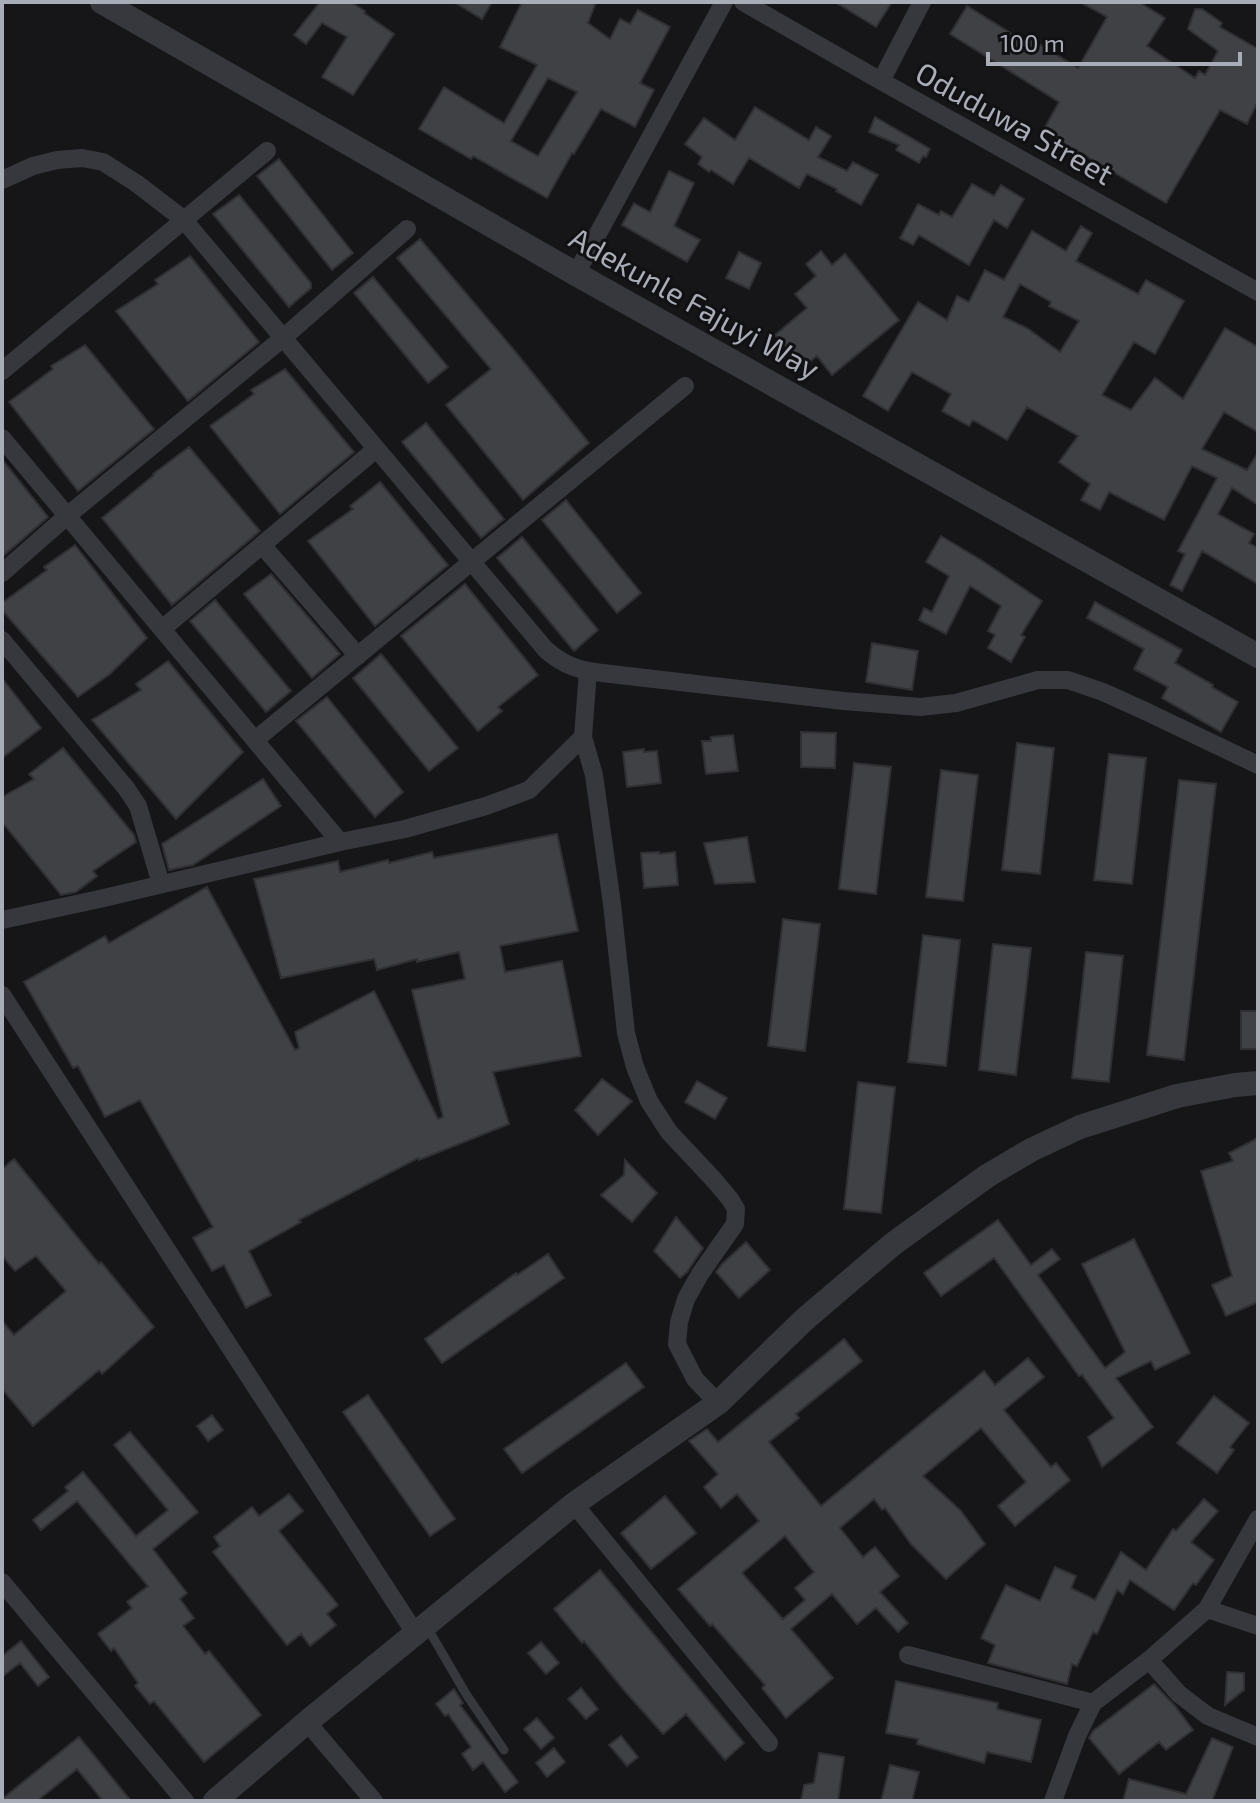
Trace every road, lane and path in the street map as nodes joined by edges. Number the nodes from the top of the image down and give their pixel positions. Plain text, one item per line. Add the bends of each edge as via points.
1 (102, 2) edge
2 (724, 2) edge
3 (743, 2) edge
4 (922, 2) edge
5 (881, 81) junction
6 (267, 151) dead end
7 (2, 180) edge
8 (183, 219) junction
9 (407, 229) dead end
10 (576, 274) junction
11 (1258, 292) edge
12 (283, 338) junction
13 (2, 371) edge
14 (685, 386) dead end
15 (2, 438) edge
16 (376, 449) junction
17 (67, 516) junction
18 (262, 545) junction
19 (472, 562) junction
20 (2, 573) edge
21 (162, 629) junction
22 (2, 640) edge
23 (358, 656) junction
24 (1258, 656) edge
25 (588, 671) junction
26 (583, 737) junction
27 (255, 740) junction
28 (1258, 765) edge
29 (340, 842) junction
30 (161, 884) junction
31 (2, 920) edge
32 (2, 995) edge
33 (1258, 1083) edge
34 (718, 1403) junction
35 (574, 1504) junction
36 (1258, 1519) edge
37 (5, 1593) edge
38 (1207, 1609) junction
39 (1258, 1626) edge
40 (420, 1629) junction
41 (908, 1655) dead end
42 (1149, 1660) junction
43 (1093, 1703) junction
44 (307, 1722) junction
45 (1258, 1737) edge
46 (769, 1743) dead end
47 (504, 1750) dead end
48 (185, 1801) edge
49 (215, 1801) edge
50 (374, 1801) edge
51 (1053, 1801) edge

1 - 10 street, Adekunle Fajuyi Way
2 - 10 street
3 - 5 street, Oduduwa Street
4 - 5 street
5 - 11 street, Oduduwa Street
6 - 8 street
7 - 8 street via 57,160 103,162
8 - 12 street
8 - 13 street
9 - 12 street
10 - 24 street, Adekunle Fajuyi Way
12 - 16 street
12 - 17 street
14 - 19 street
15 - 17 street
16 - 18 street
16 - 19 street
17 - 20 street
17 - 21 street
18 - 21 street
18 - 23 street
19 - 23 street
19 - 25 street via 546,650 560,662
21 - 27 street
22 - 30 street via 138,806
23 - 27 street
25 - 26 street
25 - 28 street via 920,707 956,703 1038,680 1068,680
26 - 29 street via 529,790 405,829
26 - 34 street via 594,775 626,1033 635,1067 669,1132 736,1209 735,1224 700,1274 679,1322 677,1344 695,1379
27 - 29 street
29 - 30 street
30 - 31 street
32 - 40 street
33 - 34 street via 1177,1096 1080,1127 987,1176 893,1244
34 - 35 street
35 - 40 street
35 - 46 street
36 - 38 street
37 - 48 street
38 - 39 street
38 - 42 street
40 - 44 street
40 - 47 lane
41 - 43 street
42 - 43 street
42 - 45 street via 1179,1694 1208,1716
43 - 51 street
44 - 49 street
44 - 50 street

